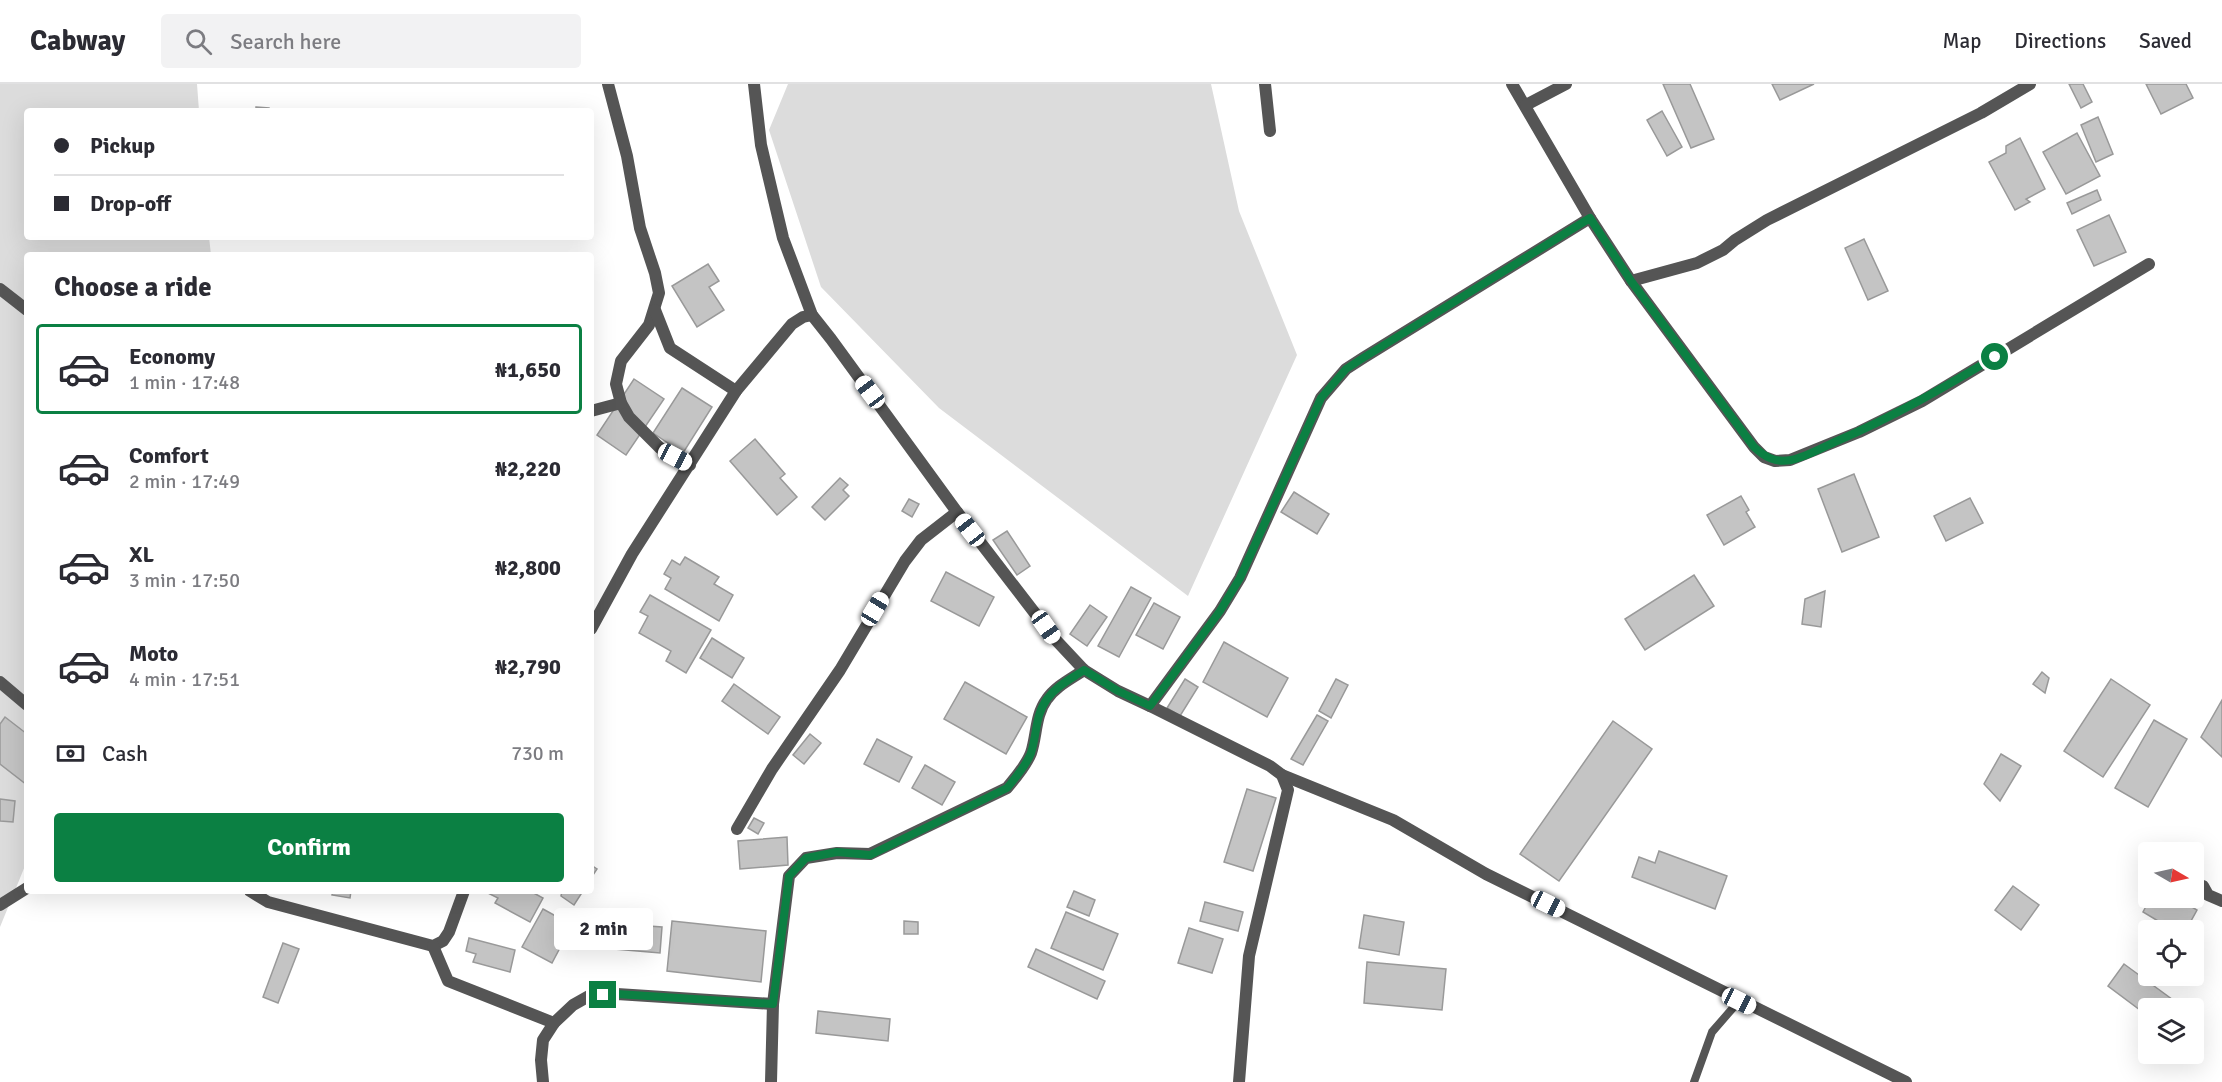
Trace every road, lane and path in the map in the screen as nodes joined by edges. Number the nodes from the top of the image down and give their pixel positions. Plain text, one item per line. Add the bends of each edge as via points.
1 (608, 84) edge
2 (754, 84) edge
3 (1265, 84) edge
4 (1512, 84) edge
5 (1566, 84) edge
6 (2030, 84) edge
7 (1526, 105) junction
8 (1270, 131) dead end
9 (1590, 218) junction
10 (2149, 264) dead end
11 (1631, 281) junction
12 (0, 289) edge
13 (24, 308) edge
14 (656, 310) junction
15 (812, 315) junction
16 (736, 391) junction
17 (621, 404) junction
18 (594, 410) edge
19 (690, 465) junction
20 (957, 512) junction
21 (594, 624) edge
22 (1084, 670) junction
23 (0, 682) edge
24 (24, 702) edge
25 (1150, 706) junction
26 (1282, 775) junction
27 (737, 829) dead end
28 (2204, 888) edge
29 (24, 890) edge
30 (255, 894) edge
31 (463, 894) edge
32 (2222, 901) edge
33 (0, 905) edge
34 (433, 946) junction
35 (1739, 1001) junction
36 (773, 1004) junction
37 (554, 1023) junction
38 (543, 1082) edge
39 (771, 1082) edge
40 (1239, 1082) edge
41 (1694, 1082) edge
42 (1906, 1082) edge

1 - 14 street via 640,228 656,273
2 - 15 street via 761,145 783,238
3 - 8 street
4 - 7 street
5 - 7 street
6 - 11 street via 1981,113 1767,220 1714,255
7 - 9 street
9 - 11 street
9 - 25 street via 1363,358 1334,382 1308,423 1240,578
10 - 11 street via 1922,401 1790,460 1764,457 1754,447
12 - 13 street
14 - 16 street via 670,348
14 - 17 street via 621,361 616,384
15 - 16 street via 792,324
15 - 20 street
16 - 19 street
17 - 18 street
17 - 19 street via 660,448
19 - 21 street via 632,554
20 - 22 street via 1054,638
20 - 27 street via 921,540 905,561
22 - 25 street
22 - 36 street via 1046,700 1038,716 1030,755 1007,788 870,855 837,852 806,858 789,876
23 - 24 street
25 - 26 street
26 - 35 street via 1394,820 1486,874
26 - 40 street via 1288,790 1249,956
28 - 32 street via 2208,895
29 - 33 street
30 - 34 street via 268,902
31 - 34 street via 449,932
34 - 37 street via 448,981
35 - 41 lane via 1712,1032
35 - 42 street
36 - 37 street via 617,994 590,996
36 - 39 street
37 - 38 street via 543,1040

